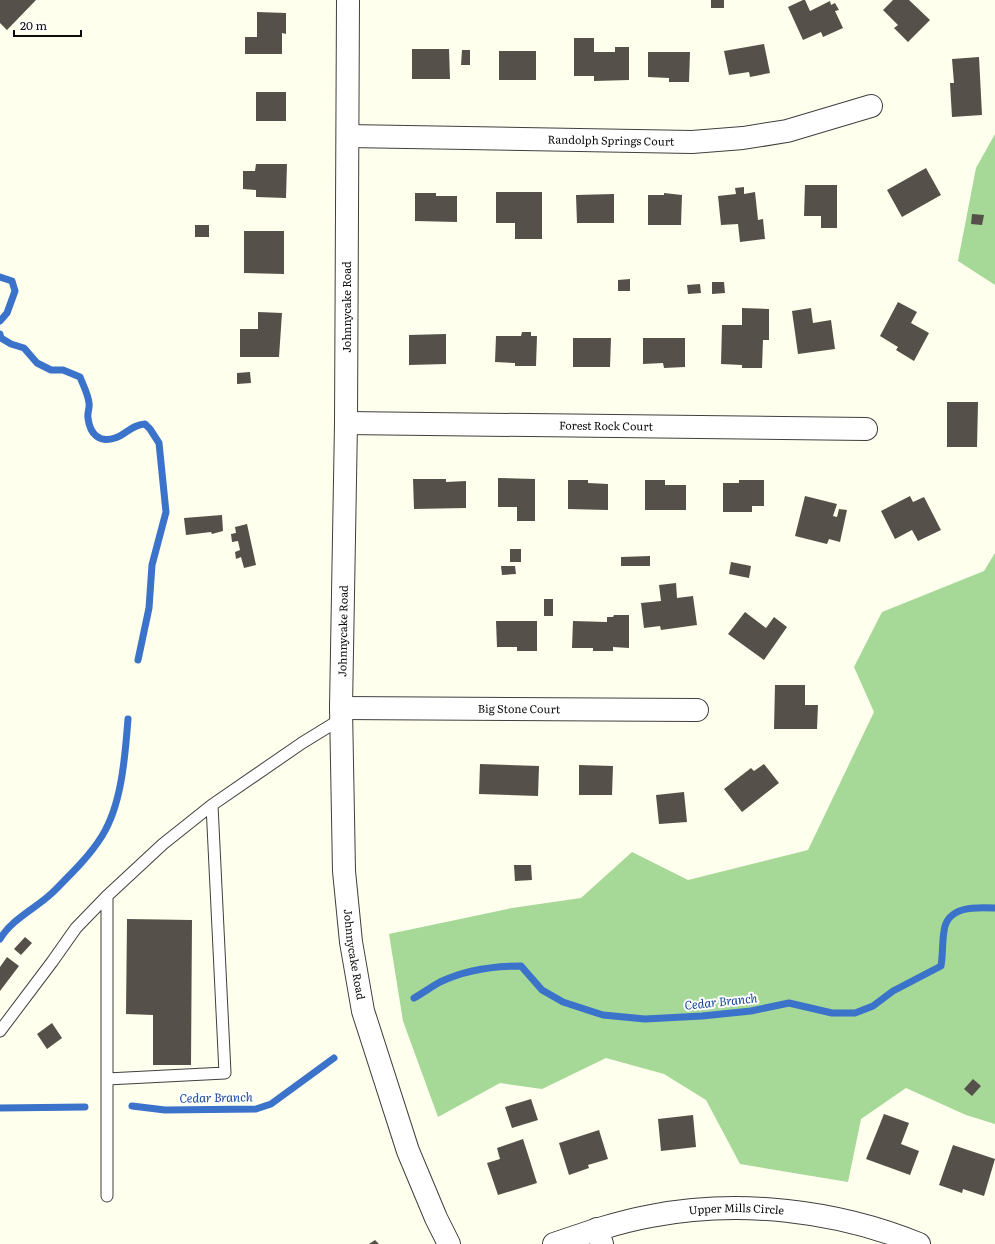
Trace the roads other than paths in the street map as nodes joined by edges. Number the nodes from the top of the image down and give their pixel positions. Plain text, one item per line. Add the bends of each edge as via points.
1 (348, 0) edge
2 (870, 106) dead end
3 (348, 136) junction
4 (346, 422) junction
5 (866, 429) dead end
6 (697, 710) dead end
7 (341, 713) junction
8 (212, 805) junction
9 (107, 896) junction
10 (0, 1031) edge
11 (107, 1079) junction
12 (107, 1196) dead end
13 (599, 1237) edge
14 (449, 1244) edge
15 (554, 1244) edge
16 (919, 1244) edge

1 - 3 street, Johnnycake Road
2 - 3 street, Randolph Springs Court via 788,131 692,142
3 - 4 street, Johnnycake Road
4 - 5 street, Forest Rock Court
4 - 7 street, Johnnycake Road
6 - 7 street, Big Stone Court
7 - 8 lane
7 - 14 street, Johnnycake Road via 344,871 351,942 363,1011 408,1151
8 - 9 lane via 163,844
8 - 11 lane via 225,1073
9 - 10 lane via 76,928
9 - 11 lane
11 - 12 lane
13 - 15 street, Upper Mills Circle
13 - 16 street, Upper Mills Circle via 650,1216 703,1209 765,1209 858,1223

